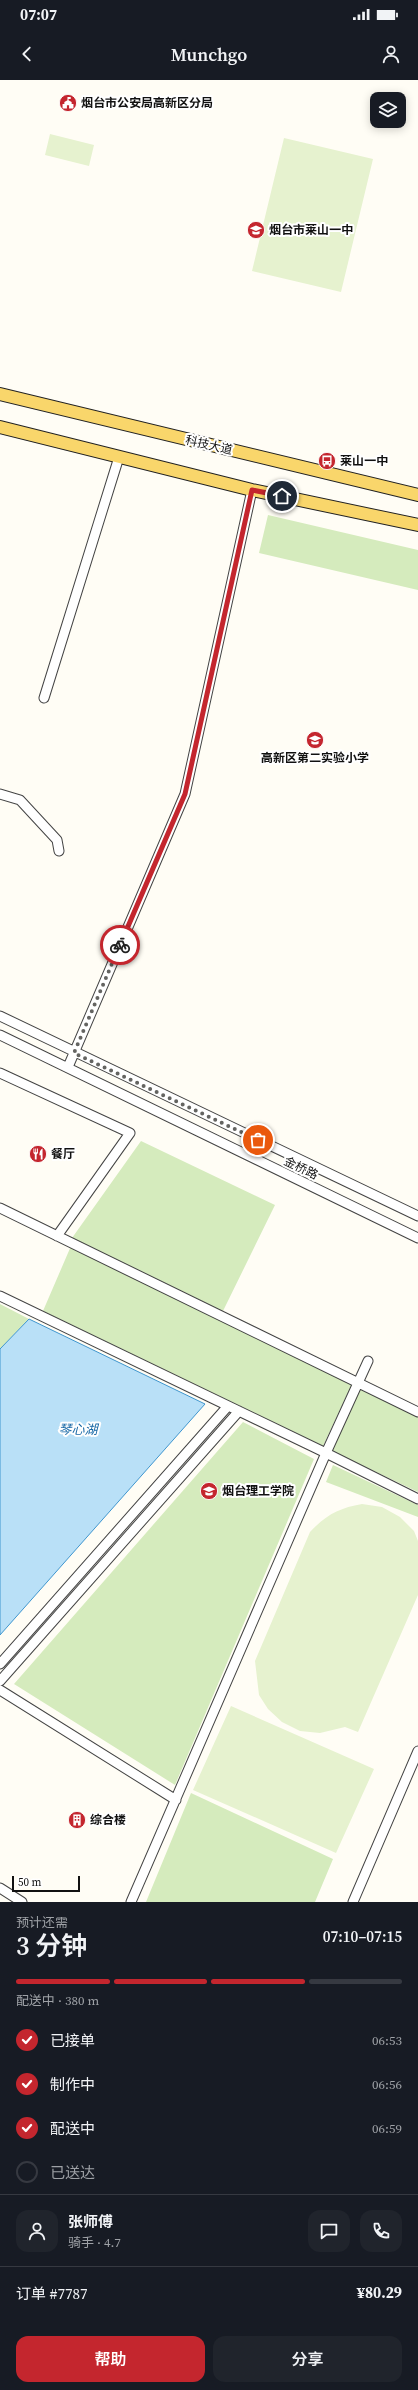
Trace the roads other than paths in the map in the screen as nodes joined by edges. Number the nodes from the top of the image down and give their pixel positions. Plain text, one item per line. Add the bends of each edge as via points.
1 (0, 394) edge
2 (0, 427) edge
3 (119, 458) junction
4 (252, 490) junction
5 (418, 495) edge
6 (418, 525) edge
7 (44, 698) dead end
8 (0, 794) edge
9 (59, 851) dead end
10 (0, 1016) edge
11 (0, 1035) edge
12 (74, 1053) junction
13 (68, 1068) junction
14 (0, 1073) edge
15 (0, 1208) edge
16 (418, 1216) edge
17 (57, 1236) junction
18 (418, 1238) edge
19 (0, 1296) edge
20 (368, 1361) dead end
21 (228, 1406) junction
22 (239, 1411) junction
23 (418, 1412) edge
24 (326, 1453) junction
25 (418, 1499) edge
26 (0, 1664) edge
27 (0, 1681) edge
28 (0, 1690) edge
29 (418, 1751) edge
30 (176, 1800) junction
31 (0, 1888) edge
32 (22, 1902) edge
33 (131, 1902) edge
34 (353, 1902) edge

1 - 5 main road, 科技大道
2 - 3 main road
3 - 4 main road
3 - 7 street
4 - 6 main road
4 - 12 street via 185,794
8 - 9 street via 20,800 57,840
10 - 12 street, 金桥路
11 - 13 street, 金桥路
12 - 13 street
12 - 16 street, 金桥路
13 - 18 street, 金桥路
14 - 17 street via 130,1133
15 - 17 street
17 - 23 street
19 - 21 street
20 - 24 street
21 - 22 street
21 - 26 street
22 - 24 street
22 - 27 street
24 - 25 street
24 - 30 street
28 - 30 street
29 - 34 street
30 - 33 street
31 - 32 street

